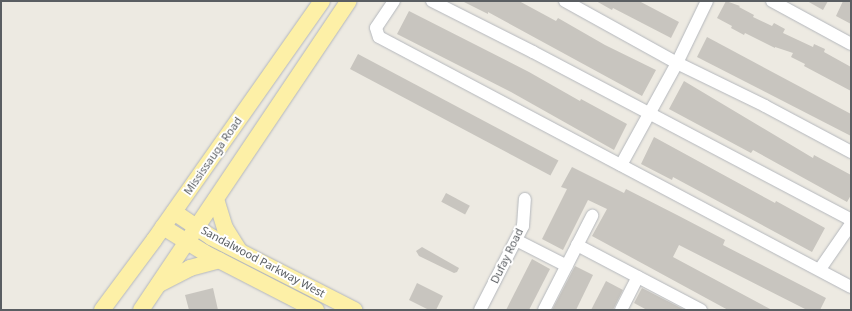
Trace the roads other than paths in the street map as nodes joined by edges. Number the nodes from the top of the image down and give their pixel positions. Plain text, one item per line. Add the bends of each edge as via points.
1 (322, 1) edge
2 (350, 1) edge
3 (394, 1) edge
4 (432, 1) edge
5 (565, 1) edge
6 (707, 1) edge
7 (772, 1) edge
8 (851, 44) edge
9 (677, 63) junction
10 (648, 113) junction
11 (851, 152) edge
12 (621, 165) junction
13 (216, 199) junction
14 (525, 199) dead end
15 (174, 212) junction
16 (592, 216) dead end
17 (851, 220) edge
18 (851, 224) edge
19 (163, 227) junction
20 (197, 227) junction
21 (516, 240) junction
22 (187, 242) junction
23 (577, 245) junction
24 (239, 252) junction
25 (219, 260) junction
26 (567, 266) junction
27 (820, 269) junction
28 (638, 277) junction
29 (157, 285) junction
30 (851, 287) edge
31 (102, 310) edge
32 (141, 310) edge
33 (316, 310) edge
34 (354, 310) edge
35 (480, 310) edge
36 (544, 310) edge
37 (620, 310) edge
38 (701, 310) edge

1 - 15 main road, Mississauga Road
2 - 13 main road
3 - 12 street via 376,28 380,37
4 - 10 street
5 - 9 street
6 - 9 street
7 - 8 street
9 - 10 street
9 - 11 street
10 - 12 street
10 - 17 street
12 - 27 street
13 - 20 main road
13 - 24 main road via 225,228
14 - 21 street, Dufay Road via 523,226
15 - 19 main road, Mississauga Road
15 - 20 main road, Sandalwood Parkway West
16 - 23 street
18 - 27 street
19 - 22 main road, Sandalwood Parkway West
19 - 31 main road, Mississauga Road
20 - 22 main road
20 - 24 main road, Sandalwood Parkway West
21 - 26 street
21 - 35 street, Dufay Road
22 - 25 main road, Sandalwood Parkway West
22 - 29 main road
23 - 26 street
23 - 28 street
24 - 34 main road, Sandalwood Parkway West
25 - 29 main road via 190,268
25 - 33 main road, Sandalwood Parkway West
26 - 36 street
27 - 30 street
28 - 37 street
28 - 38 street
29 - 32 main road

